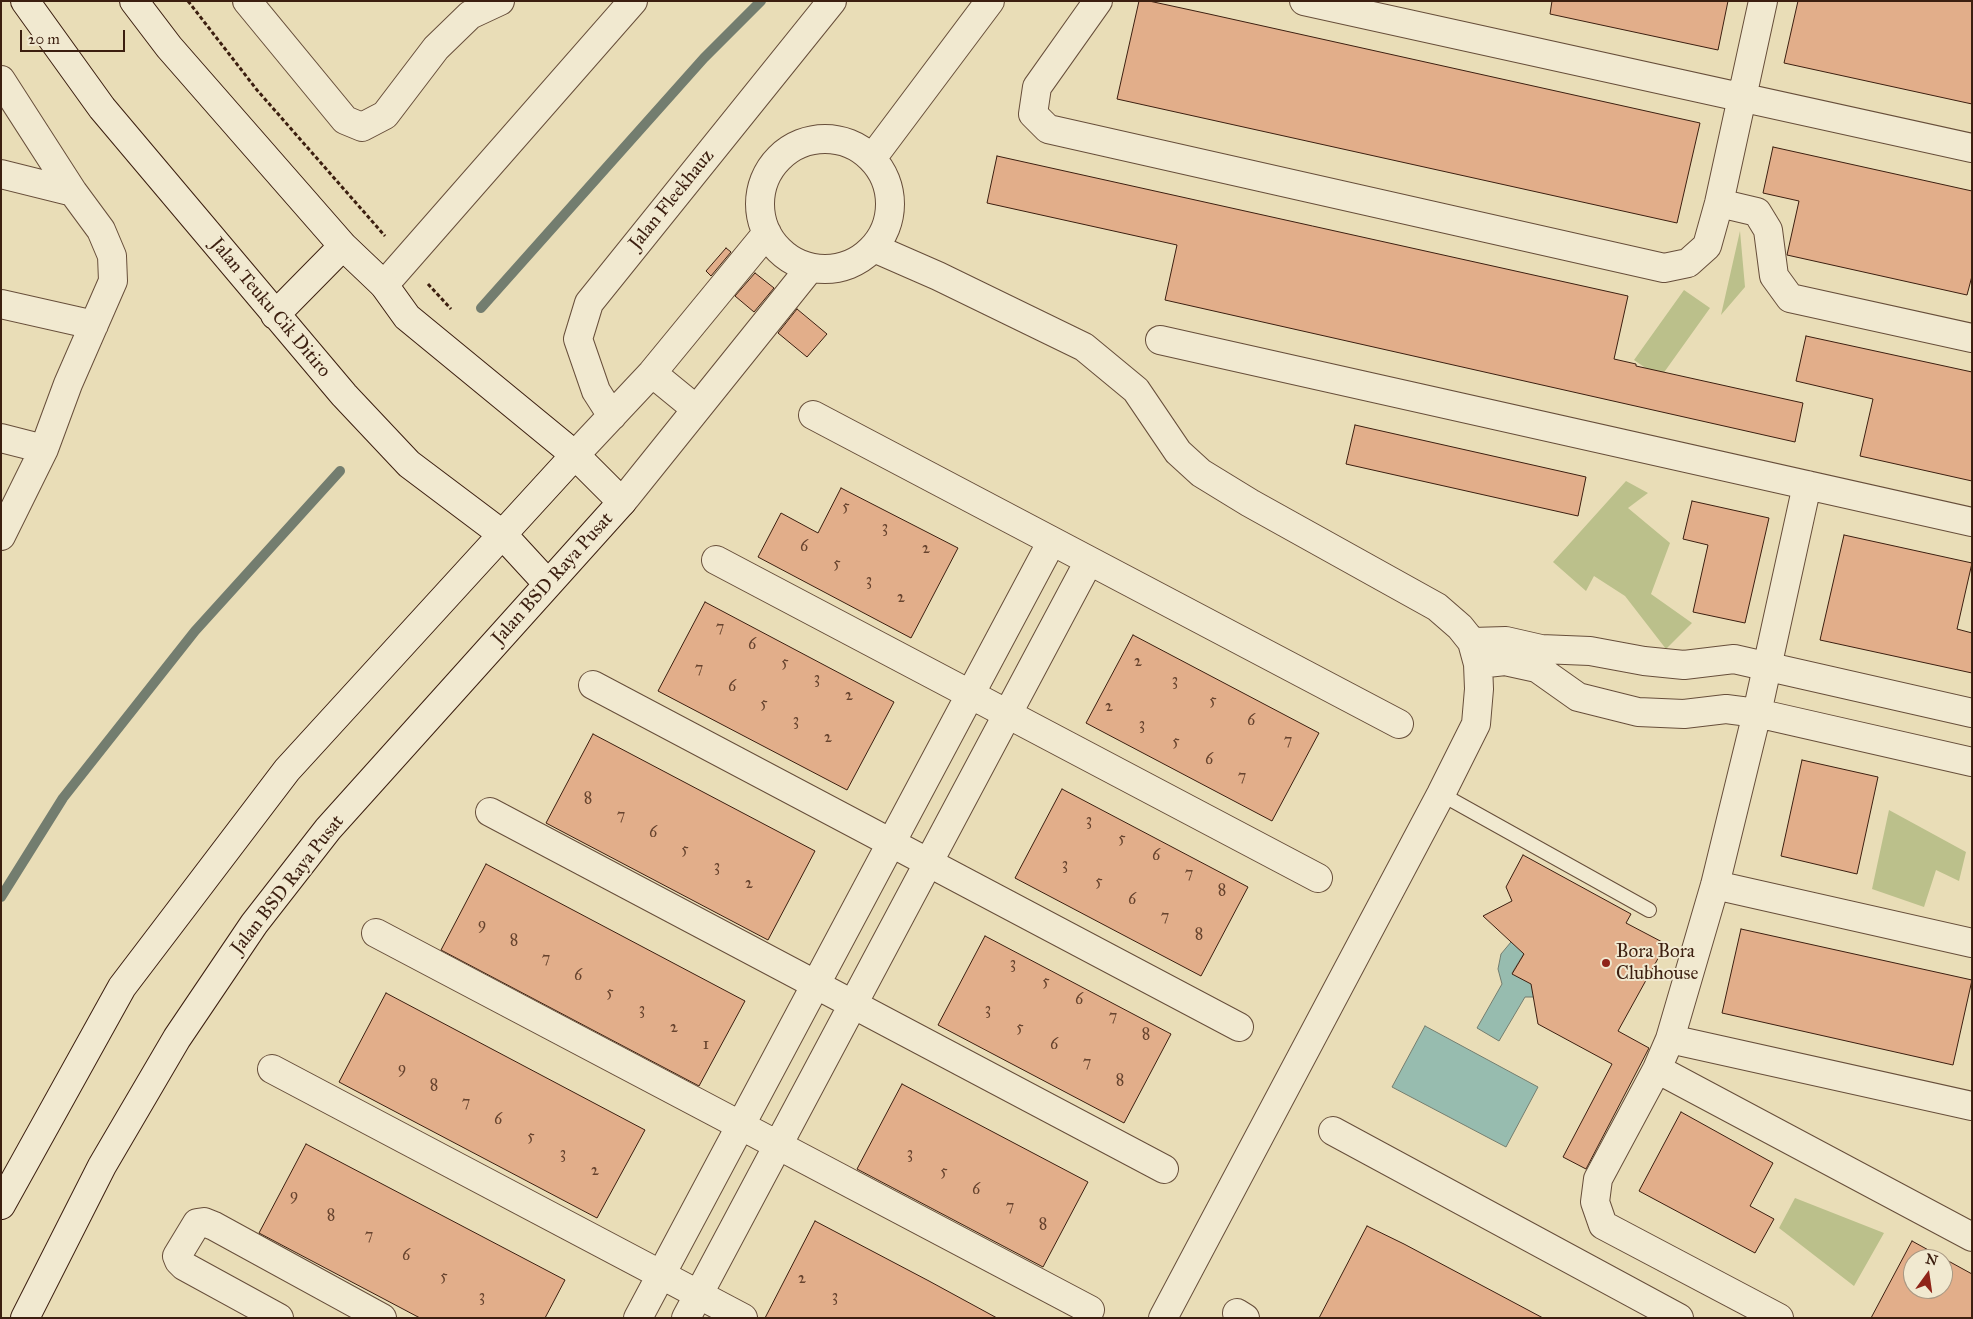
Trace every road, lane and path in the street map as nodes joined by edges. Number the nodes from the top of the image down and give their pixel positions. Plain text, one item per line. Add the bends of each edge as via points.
1 (25, 1) edge
2 (134, 1) edge
3 (188, 1) edge
4 (247, 1) edge
5 (500, 1) edge
6 (633, 1) edge
7 (832, 1) edge
8 (990, 1) edge
9 (1098, 1) edge
10 (1304, 1) edge
11 (1763, 1) edge
12 (1, 80) edge
13 (1742, 97) junction
14 (1972, 148) edge
15 (873, 157) junction
16 (1, 174) edge
17 (73, 192) junction
18 (1720, 203) junction
19 (767, 234) junction
20 (879, 240) junction
21 (343, 246) junction
22 (406, 260) junction
23 (810, 268) junction
24 (384, 285) junction
25 (1, 304) edge
26 (275, 314) junction
27 (457, 315) dead end
28 (94, 325) junction
29 (1972, 338) edge
30 (1160, 340) dead end
31 (652, 373) junction
32 (696, 409) junction
33 (813, 415) dead end
34 (612, 416) junction
35 (1, 438) edge
36 (44, 449) junction
37 (575, 455) junction
38 (1807, 485) junction
39 (622, 502) junction
40 (1972, 522) edge
41 (502, 534) junction
42 (1, 536) edge
43 (1052, 541) junction
44 (716, 560) dead end
45 (1089, 561) junction
46 (548, 584) junction
47 (1590, 651) junction
48 (1475, 653) junction
49 (1767, 666) junction
50 (593, 686) dead end
51 (970, 694) junction
52 (1578, 697) junction
53 (1972, 713) edge
54 (1007, 714) junction
55 (1757, 714) junction
56 (1399, 724) dead end
57 (1972, 762) edge
58 (1441, 794) junction
59 (490, 812) dead end
60 (891, 843) junction
61 (928, 863) junction
62 (1318, 878) dead end
63 (1715, 885) junction
64 (1649, 910) dead end
65 (376, 933) dead end
66 (1972, 943) edge
67 (816, 985) junction
68 (853, 1004) junction
69 (1239, 1027) dead end
70 (1670, 1039) junction
71 (272, 1069) dead end
72 (1657, 1069) junction
73 (1972, 1106) edge
74 (741, 1126) junction
75 (1333, 1131) dead end
76 (778, 1145) junction
77 (1164, 1169) dead end
78 (1, 1205) edge
79 (1972, 1237) edge
80 (661, 1275) junction
81 (692, 1306) edge
82 (1090, 1310) dead end
83 (1669, 1315) edge
84 (25, 1318) edge
85 (279, 1318) edge
86 (382, 1318) edge
87 (638, 1318) edge
88 (743, 1318) edge
89 (1163, 1318) edge
90 (1780, 1318) edge

1 - 26 street, Jalan Teuku Cik Ditiro via 102,108
2 - 21 street via 169,47
3 - 22 path via 258,90
4 - 5 street via 345,120 362,127 385,115 436,48 470,15
6 - 22 street
7 - 34 street, Jalan Fleekhauz via 589,303 578,339 596,391
8 - 15 street
9 - 18 street via 1037,87 1033,114 1048,129 1664,268 1688,263 1707,246
10 - 13 street
11 - 13 street
12 - 17 street
13 - 14 street
13 - 18 street
15 - 19 street via 837,141 816,140 797,146 780,157 767,174 761,193 761,213
15 - 20 street via 890,197 889,218
16 - 17 street
17 - 28 street via 101,230 112,256 113,281
18 - 29 street via 1757,212 1768,230 1774,276 1790,298
19 - 23 street via 785,255
19 - 31 street
20 - 23 street via 864,257 845,266
20 - 48 street via 938,276 1084,347 1136,390 1178,452 1201,473 1250,504 1437,606 1460,627
21 - 24 street
21 - 26 street
22 - 24 street
22 - 27 path
23 - 32 street, Jalan BSD Raya Pusat
24 - 37 street via 407,317
25 - 28 street
26 - 41 street, Jalan Teuku Cik Ditiro via 344,395 409,464
28 - 36 street
30 - 38 street
31 - 32 street
31 - 34 street
32 - 39 street, Jalan BSD Raya Pusat
33 - 43 street
34 - 37 street
35 - 36 street
36 - 42 street
37 - 39 street
37 - 41 street
38 - 40 street
38 - 49 street
39 - 46 street, Jalan BSD Raya Pusat
41 - 46 street, Jalan Teuku Cik Ditiro
41 - 78 street via 287,770 122,987
43 - 45 street
43 - 51 street
44 - 51 street
45 - 54 street
45 - 56 street
46 - 84 street, Jalan BSD Raya Pusat via 328,829 254,924 172,1047 102,1166
47 - 48 street via 1541,649 1506,641
47 - 49 street via 1676,664 1734,659
47 - 52 street
48 - 52 street via 1537,668
48 - 58 street via 1479,689 1476,724
49 - 53 street
49 - 55 street
50 - 60 street
51 - 54 street
51 - 60 street
52 - 55 street via 1638,712 1684,714 1726,708
54 - 61 street
54 - 62 street
55 - 57 street
55 - 63 street
58 - 64 lane
58 - 89 street
59 - 67 street
60 - 61 street
60 - 67 street
61 - 68 street
61 - 69 street
63 - 66 street
63 - 70 street
65 - 74 street
67 - 68 street
67 - 74 street
68 - 76 street
68 - 77 street
70 - 72 street
70 - 73 street
71 - 80 street
72 - 79 street
72 - 90 street via 1598,1180 1595,1202 1604,1224
74 - 76 street
74 - 80 street
75 - 83 street
76 - 81 street
76 - 82 street
80 - 81 street
80 - 87 street
81 - 88 street
85 - 86 street via 179,1261 177,1256 197,1223 214,1226

